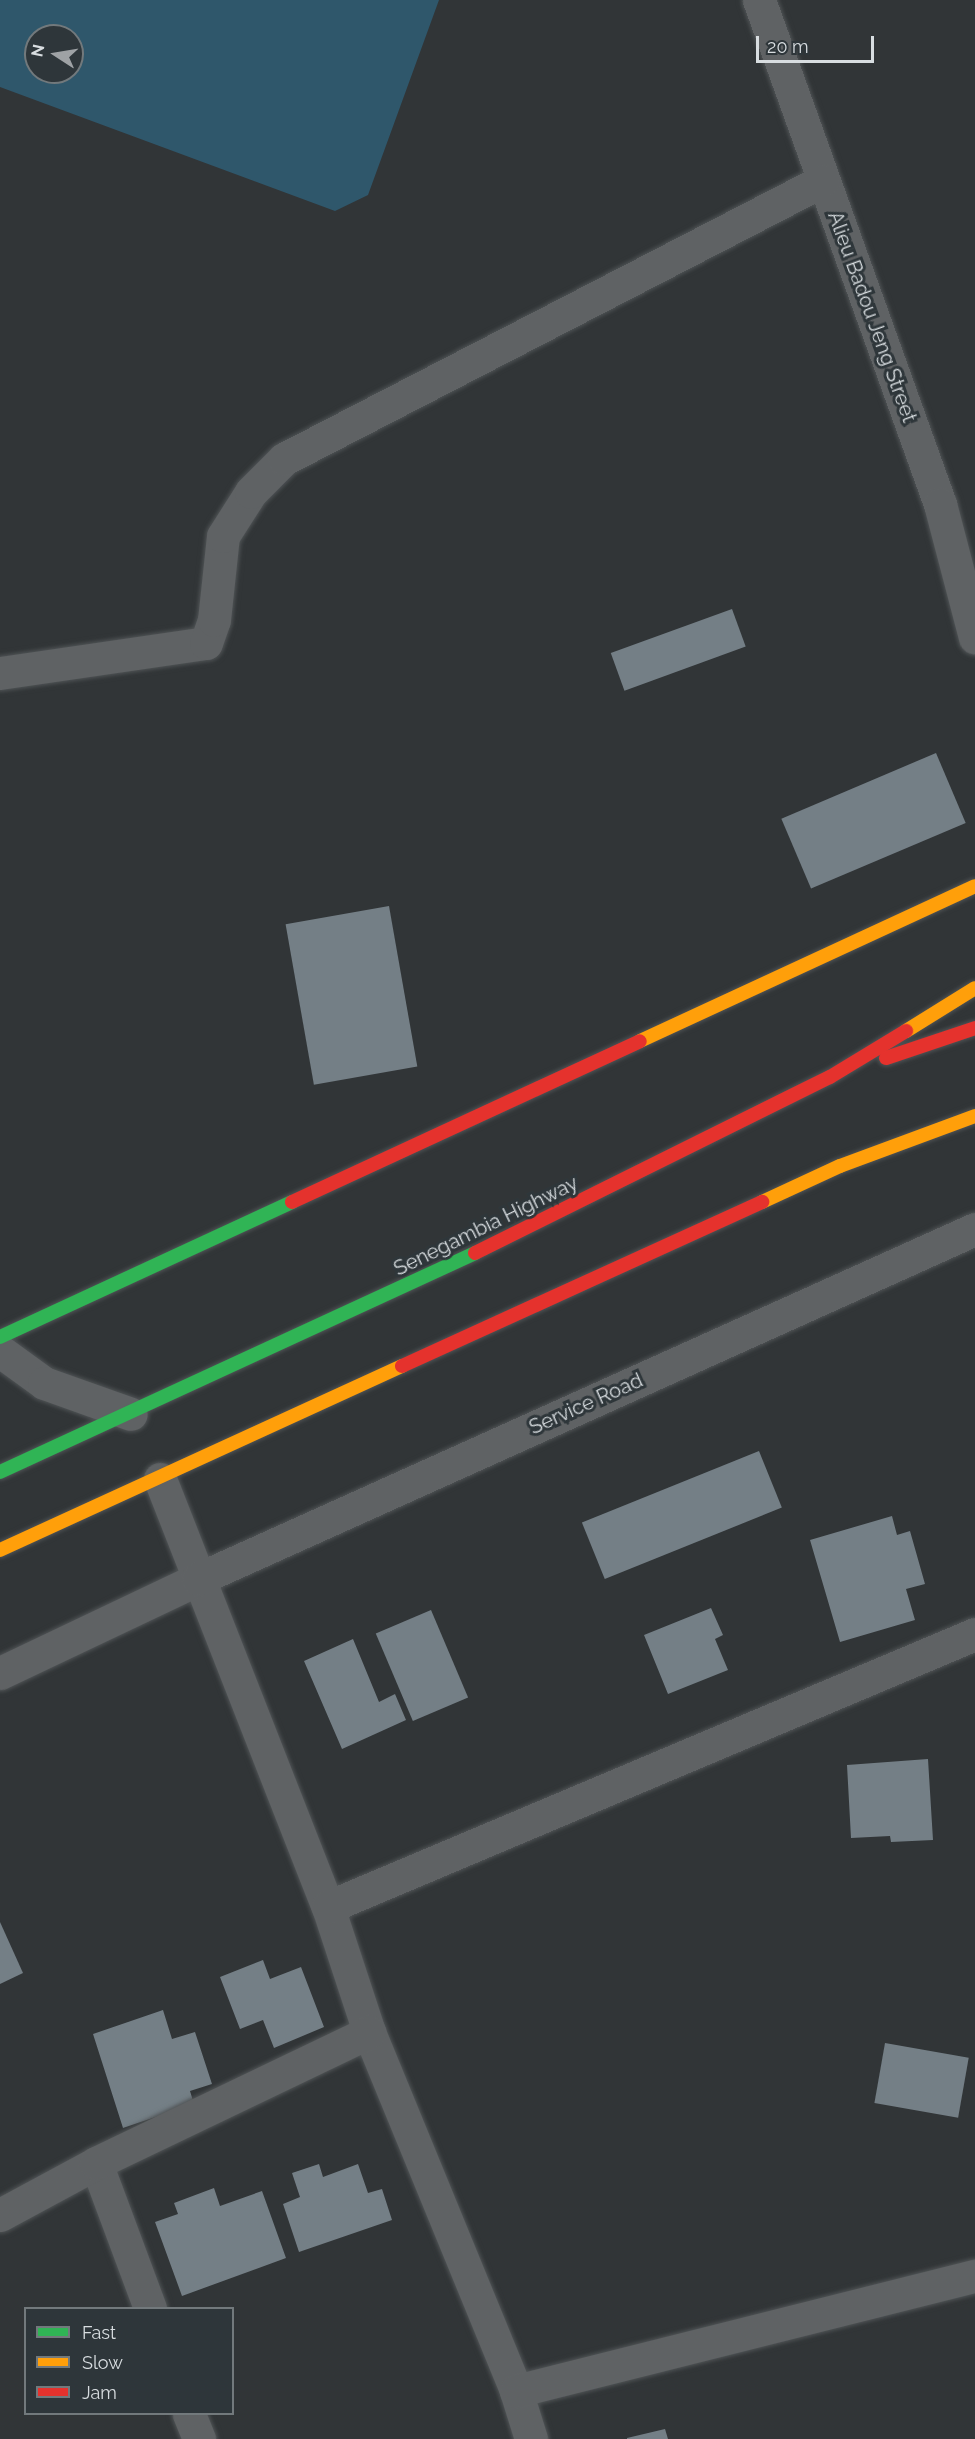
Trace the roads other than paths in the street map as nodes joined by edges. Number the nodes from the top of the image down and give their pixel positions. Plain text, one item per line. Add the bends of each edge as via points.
1 (759, 0) edge
2 (822, 181) junction
3 (975, 637) edge
4 (0, 673) edge
5 (975, 886) edge
6 (975, 988) edge
7 (975, 1028) edge
8 (830, 1077) junction
9 (975, 1100) edge
10 (975, 1116) edge
11 (840, 1166) junction
12 (975, 1229) edge
13 (0, 1337) edge
14 (0, 1351) edge
15 (130, 1414) junction
16 (0, 1472) edge
17 (160, 1479) junction
18 (0, 1550) edge
19 (198, 1579) junction
20 (975, 1634) edge
21 (0, 1673) edge
22 (328, 1907) junction
23 (369, 2032) junction
24 (96, 2163) junction
25 (0, 2215) edge
26 (975, 2276) edge
27 (150, 2307) edge
28 (516, 2391) junction
29 (189, 2415) edge
30 (199, 2439) edge
31 (531, 2439) edge

1 - 2 street, Alieu Badou Jeng Street
2 - 3 street, Alieu Badou Jeng Street via 940,504
2 - 4 street via 284,459 251,492 222,536 214,620 206,643
5 - 13 main road
6 - 8 main road, Senegambia Highway
7 - 8 main road
8 - 15 main road, Senegambia Highway via 407,1287
9 - 11 main road
10 - 11 main road
11 - 17 main road
12 - 19 street, Service Road
14 - 15 street via 44,1383
15 - 16 main road, Senegambia Highway
17 - 18 main road
17 - 19 street
19 - 21 street, Service Road
19 - 22 street
20 - 22 street
22 - 23 street
23 - 24 street
23 - 28 street
24 - 25 street
24 - 27 street
26 - 28 street
28 - 31 street
29 - 30 street

